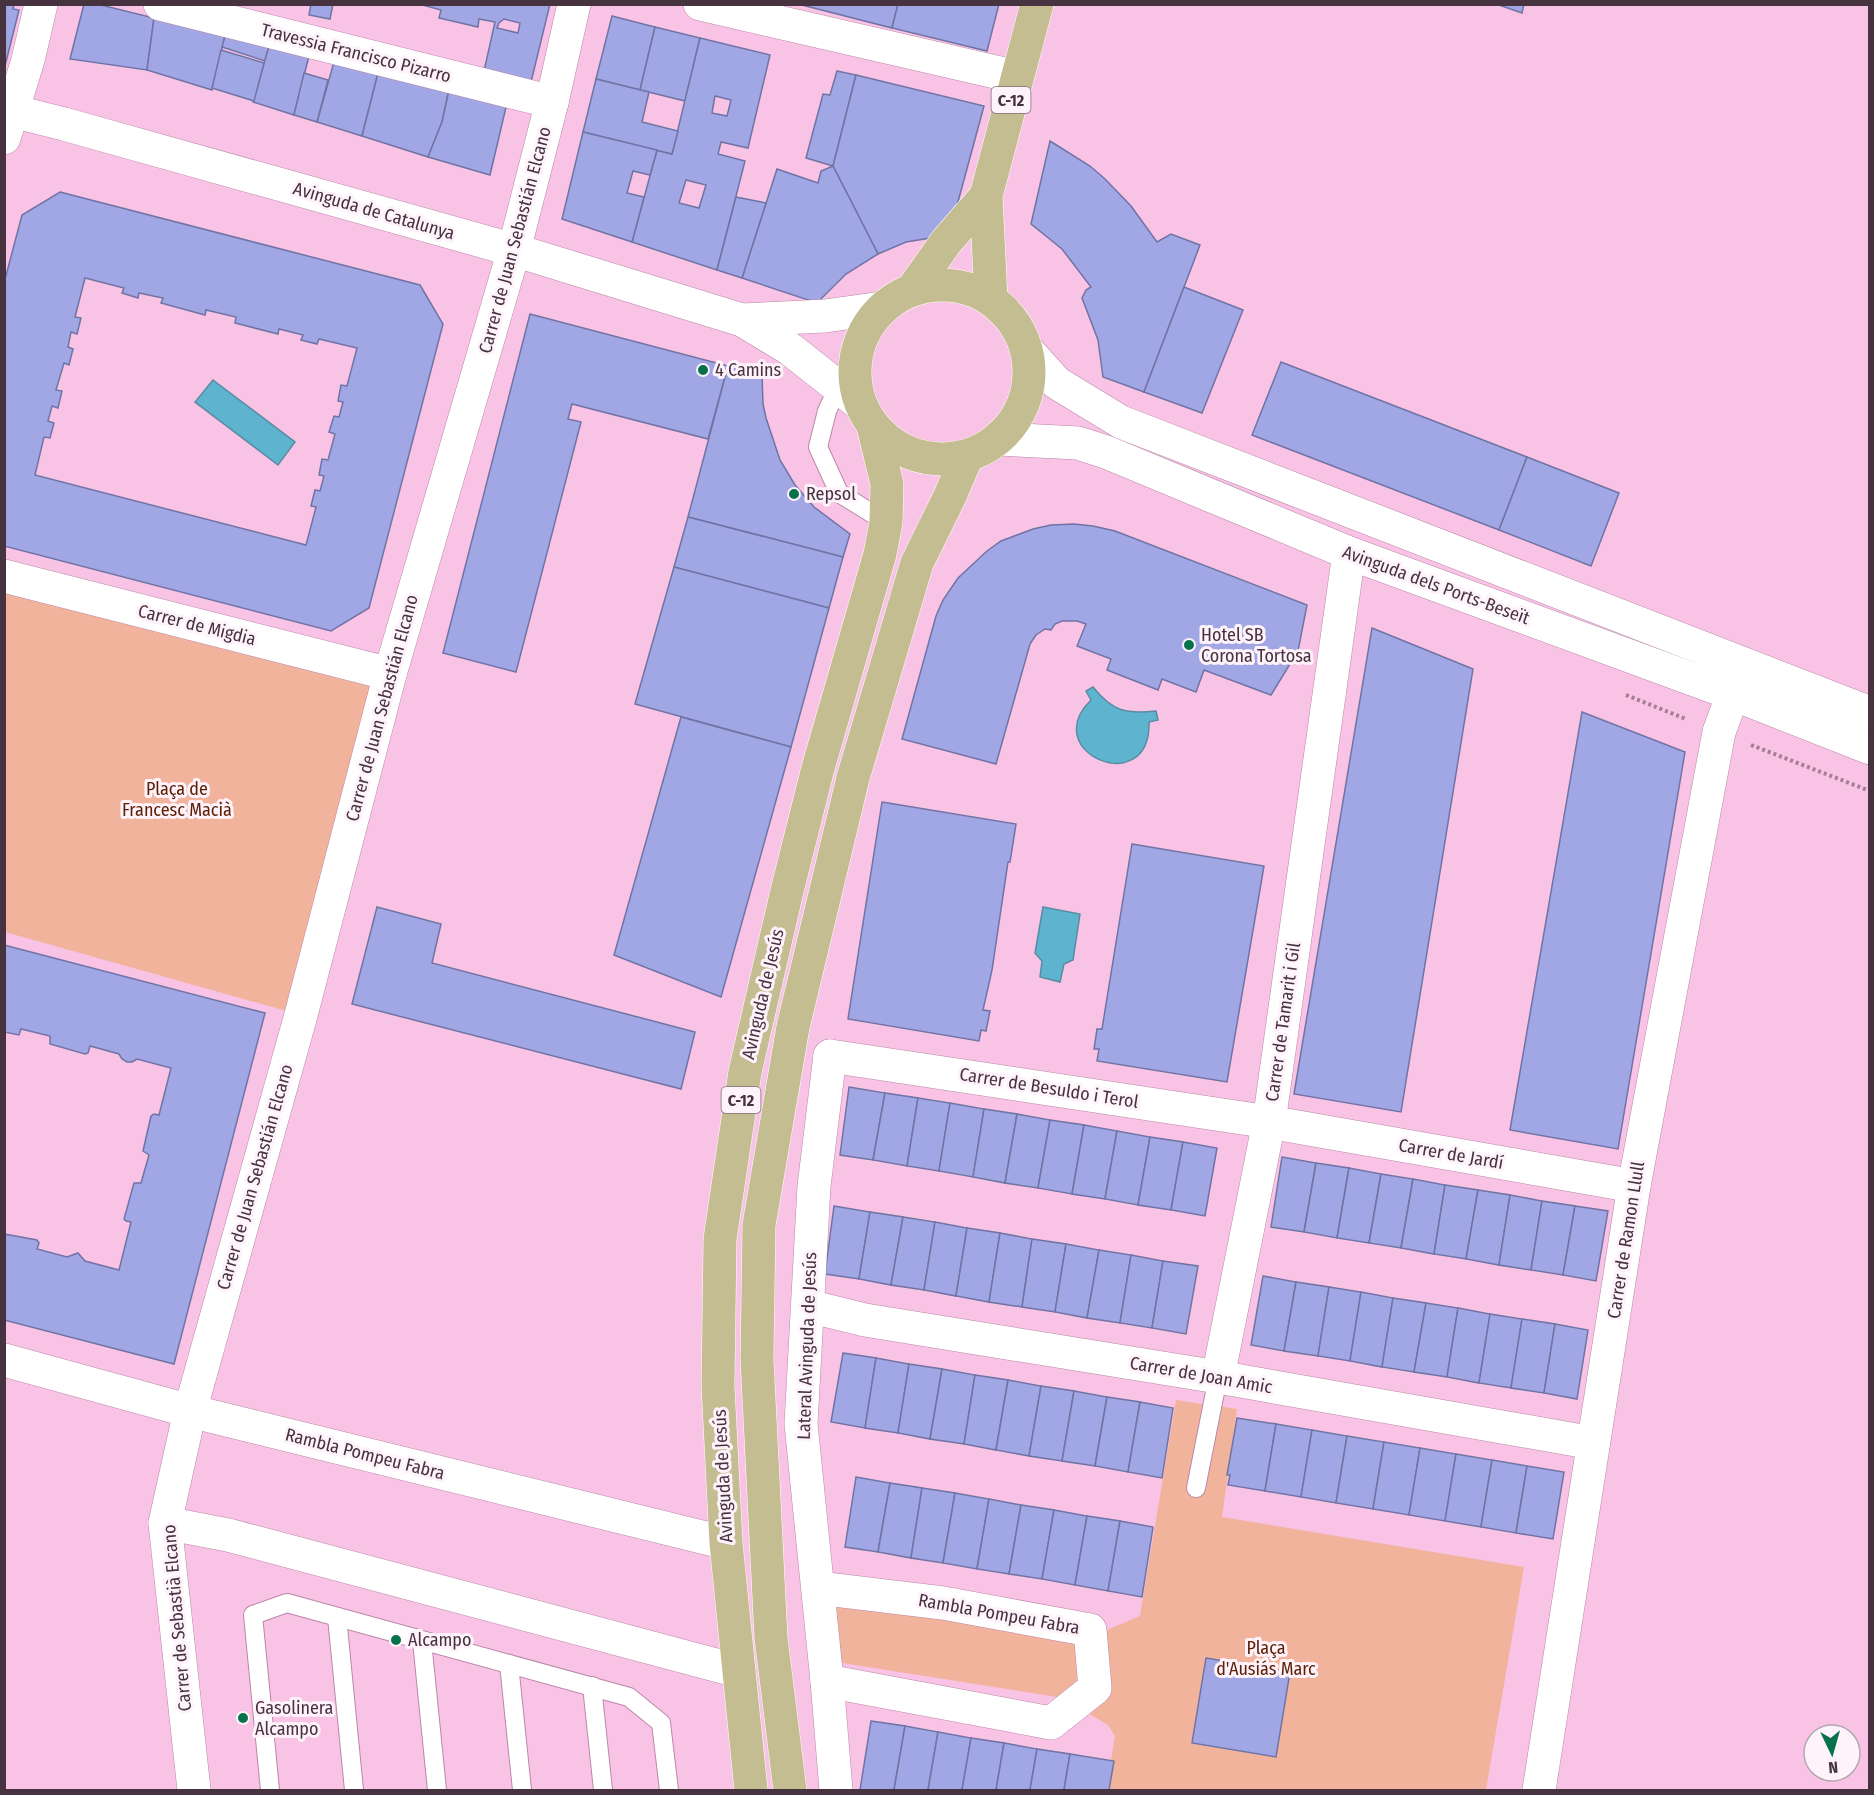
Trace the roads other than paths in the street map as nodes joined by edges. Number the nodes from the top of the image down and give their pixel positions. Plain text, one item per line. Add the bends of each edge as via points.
1 (41, 4) edge
2 (159, 4) edge
3 (574, 4) edge
4 (700, 4) edge
5 (1037, 4) edge
6 (1017, 77) junction
7 (552, 102) junction
8 (8, 119) edge
9 (987, 196) junction
10 (514, 250) junction
11 (912, 290) junction
12 (991, 300) junction
13 (882, 308) junction
14 (742, 320) junction
15 (1028, 350) junction
16 (858, 406) junction
17 (999, 438) junction
18 (967, 456) junction
19 (886, 522) junction
20 (1349, 553) junction
21 (4, 576) edge
22 (390, 674) junction
23 (1733, 694) junction
24 (1869, 713) edge
25 (1869, 748) edge
26 (793, 1027) junction
27 (830, 1056) junction
28 (1269, 1122) junction
29 (1634, 1186) junction
30 (808, 1306) junction
31 (4, 1360) edge
32 (1218, 1377) junction
33 (190, 1411) junction
34 (1593, 1443) junction
35 (1196, 1488) dead end
36 (165, 1523) junction
37 (726, 1543) junction
38 (818, 1588) junction
39 (337, 1617) junction
40 (422, 1641) junction
41 (509, 1664) junction
42 (738, 1671) junction
43 (827, 1681) junction
44 (592, 1686) junction
45 (194, 1791) edge
46 (270, 1791) edge
47 (354, 1791) edge
48 (437, 1791) edge
49 (522, 1791) edge
50 (603, 1791) edge
51 (669, 1791) edge
52 (751, 1791) edge
53 (790, 1791) edge
54 (836, 1791) edge
55 (1539, 1791) edge

1 - 8 street
2 - 7 street, Travessia Francisco Pizarro
3 - 7 street, Carrer de Juan Sebastián Elcano
4 - 6 street
5 - 6 main road, C-12
6 - 9 main road, C-12
7 - 10 street, Carrer de Juan Sebastián Elcano
8 - 10 street, Avinguda de Catalunya
9 - 11 main road, C-12 via 946,242
9 - 12 main road, C-12
10 - 14 street, Avinguda de Catalunya
10 - 22 street, Carrer de Juan Sebastián Elcano
11 - 12 main road, C-12 via 953,285
11 - 13 main road, C-12
12 - 15 main road, C-12 via 1014,321
13 - 14 street via 825,316
13 - 16 main road, C-12 via 861,338 855,360
14 - 16 street via 790,349
15 - 17 main road, C-12 via 1030,378 1026,399
15 - 24 street, Avinguda dels Ports-Beseït via 1057,383 1121,422
16 - 18 main road, C-12 via 885,439 916,456
16 - 19 main road, Avinguda de Jesús / C-12 via 887,484
16 - 19 lane via 827,411 818,447 839,493
17 - 18 main road, C-12
17 - 20 street, Avinguda dels Ports-Beseït via 1088,446
18 - 26 main road, Avinguda de Jesús / C-12 via 917,563 853,778
19 - 37 main road, Avinguda de Jesús / C-12 via 792,869 745,1072 720,1239 718,1386
20 - 23 street, Avinguda dels Ports-Beseït
20 - 28 street, Carrer de Tamarit i Gil
21 - 22 street, Carrer de Migdia
22 - 33 street, Carrer de Juan Sebastián Elcano via 301,1015
23 - 25 street, Avinguda dels Ports-Beseït
23 - 29 street, Carrer de Ramon Llull via 1719,732
26 - 27 street
26 - 53 main road, Avinguda de Jesús / C-12 via 759,1225 757,1359 771,1638
27 - 28 street, Carrer de Besuldo i Terol
27 - 30 street, Lateral Avinguda de Jesús via 814,1186
28 - 29 street, Carrer de Jardí
28 - 32 street, Carrer de Tamarit i Gil
29 - 34 street, Carrer de Ramon Llull
30 - 32 street, Carrer de Joan Amic via 865,1320
30 - 38 street, Lateral Avinguda de Jesús via 801,1424
31 - 33 street, Rambla Pompeu Fabra
32 - 34 street, Carrer de Joan Amic
32 - 35 lane, Carrer de Tamarit i Gil
33 - 36 street, Carrer de Sebastià Elcano
33 - 37 street, Rambla Pompeu Fabra
34 - 55 street, Carrer de Ramon Llull
36 - 42 street via 240,1538
36 - 45 street, Carrer de Sebastià Elcano
37 - 42 main road, Avinguda de Jesús / C-12
38 - 43 street, Lateral Avinguda de Jesús
38 - 43 street, Rambla Pompeu Fabra via 943,1603 1090,1630 1095,1688 1051,1723
39 - 40 lane
39 - 46 lane via 286,1603 253,1616
39 - 47 lane
40 - 41 lane
40 - 48 lane
41 - 44 lane
41 - 49 lane
42 - 52 main road, Avinguda de Jesús / C-12
43 - 54 street, Lateral Avinguda de Jesús
44 - 50 lane
44 - 51 lane via 629,1696 661,1723

